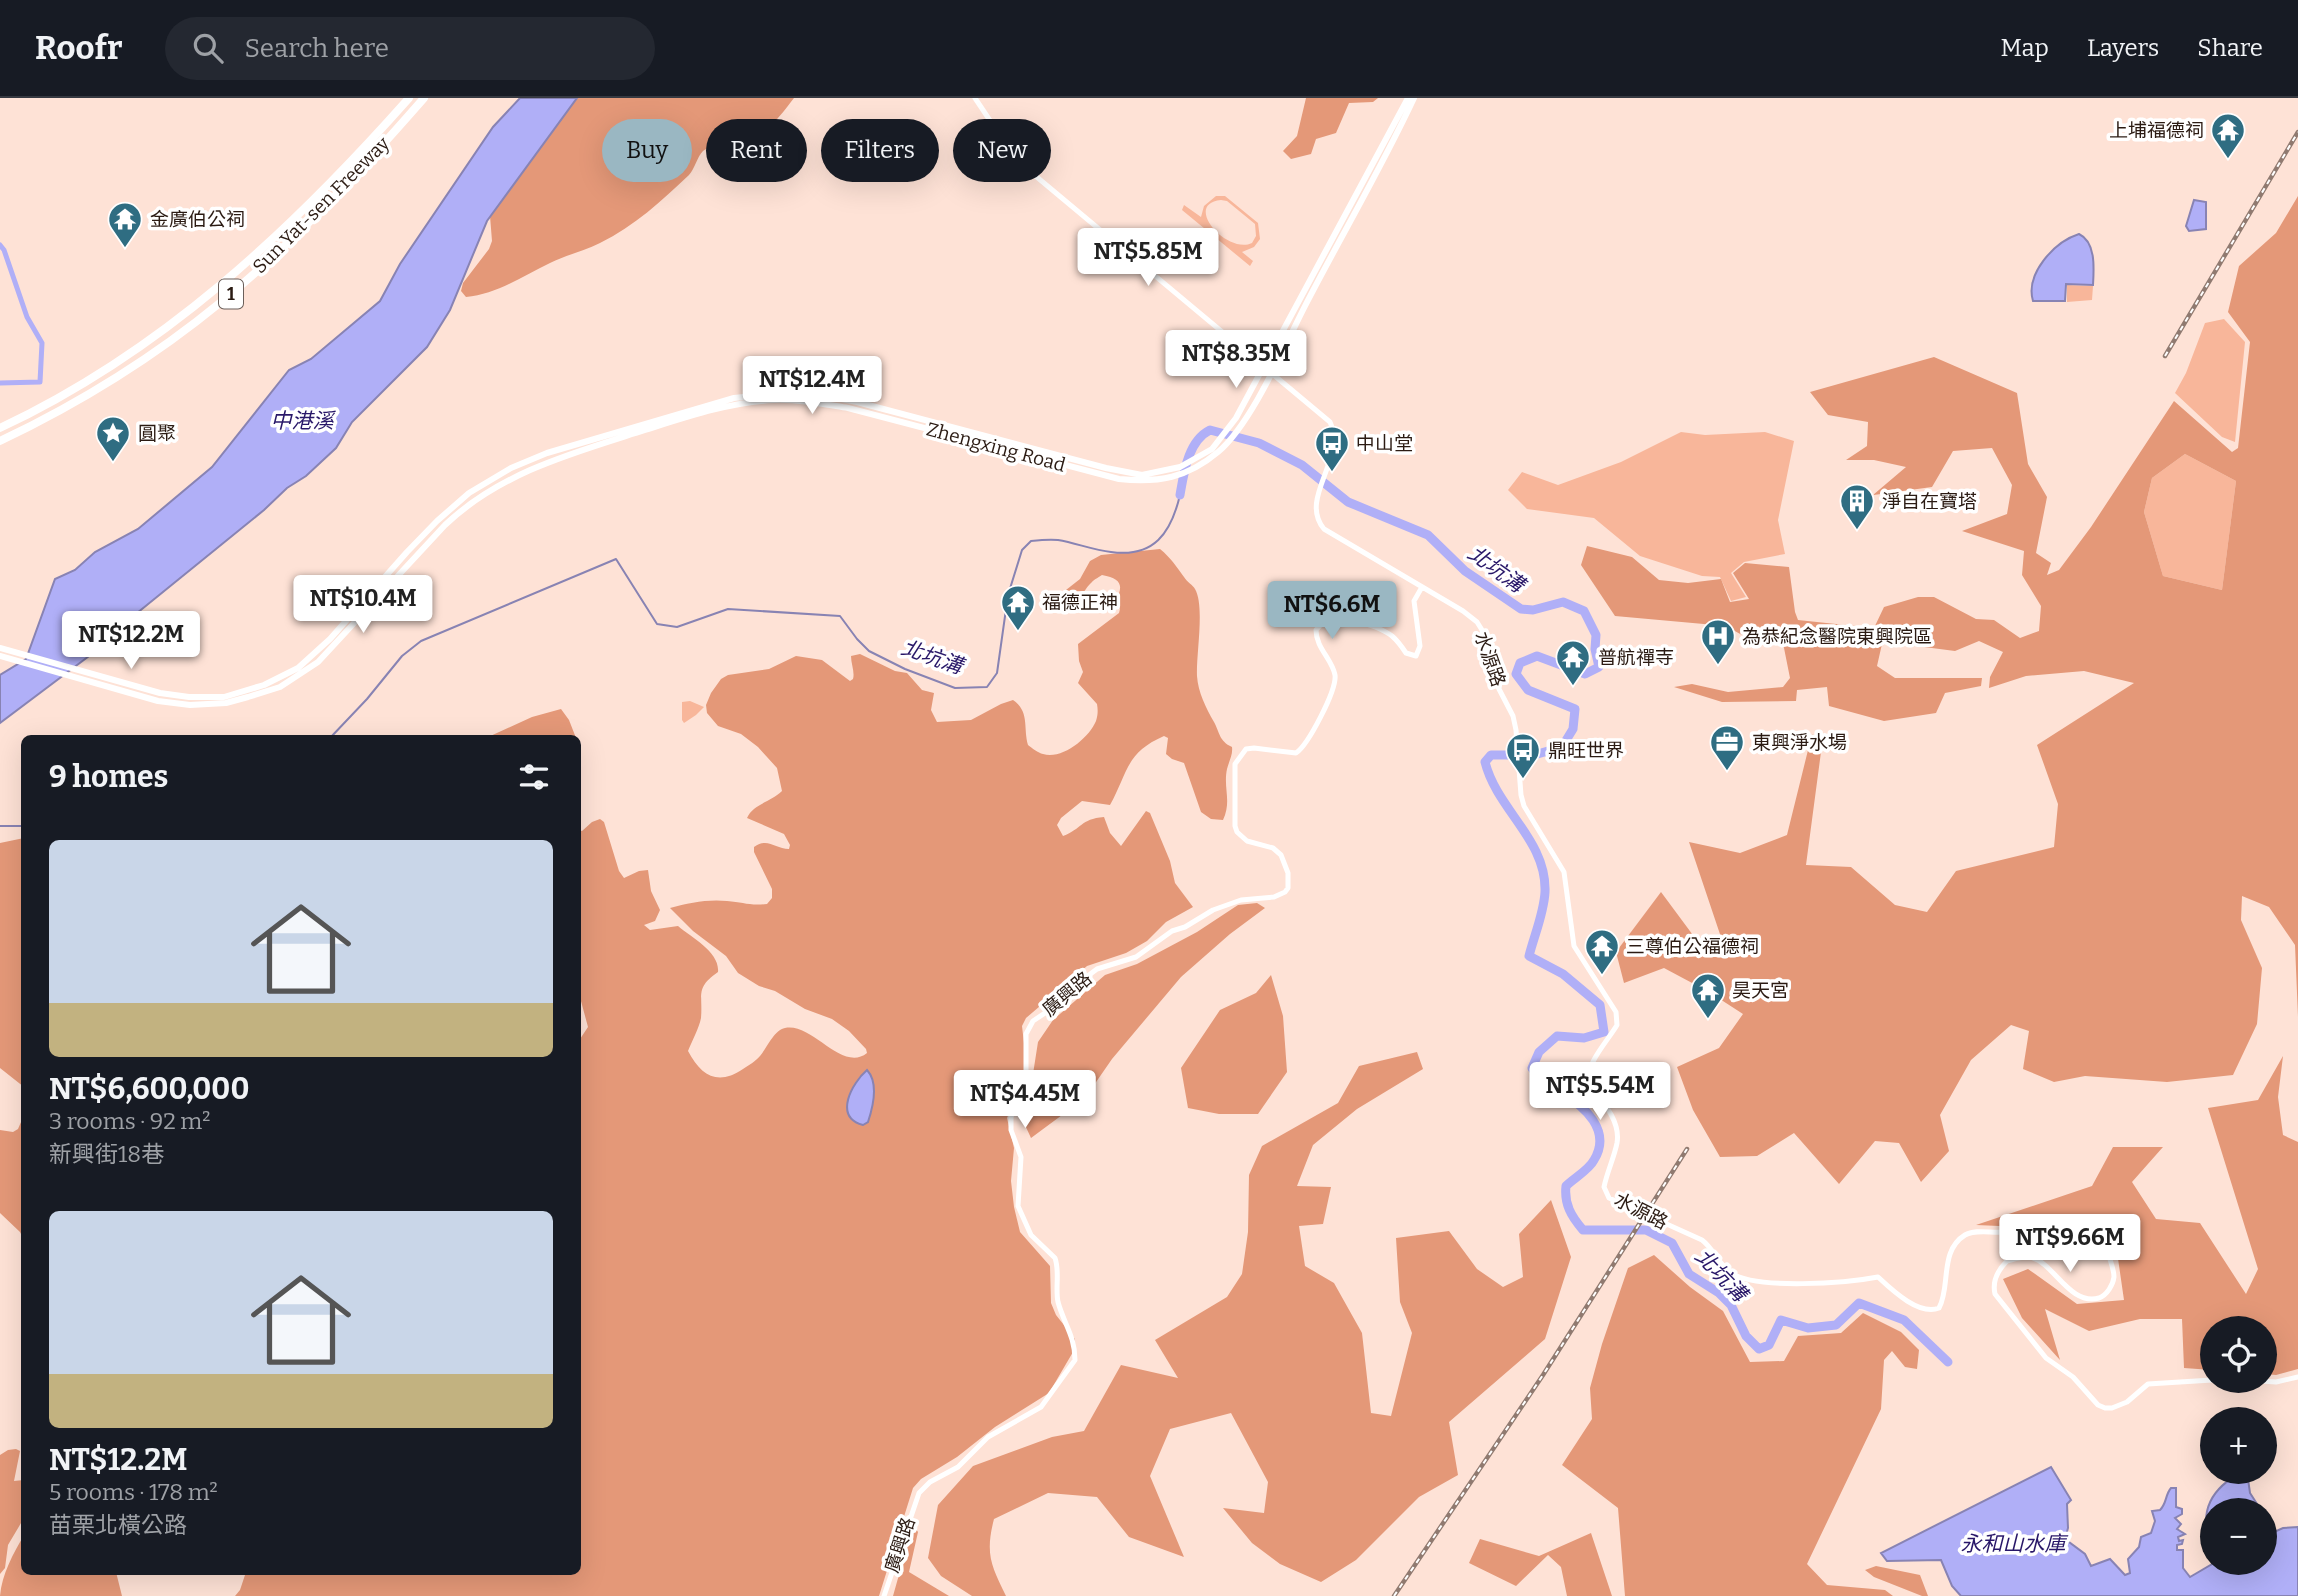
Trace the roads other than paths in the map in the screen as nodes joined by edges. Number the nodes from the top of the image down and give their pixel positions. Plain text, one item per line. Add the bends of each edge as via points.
1 (409, 98) edge
2 (424, 98) edge
3 (975, 98) edge
4 (1408, 98) edge
5 (1414, 98) edge
6 (1264, 368) junction
7 (1271, 373) junction
8 (0, 428) edge
9 (1226, 439) junction
10 (0, 441) edge
11 (1422, 587) junction
12 (0, 648) edge
13 (0, 656) edge
14 (2298, 1377) edge
15 (2200, 1381) edge
16 (2277, 1382) edge
17 (884, 1596) edge

1 - 8 highway, Sun Yat-sen Freeway / 1 via 338,176 222,286 147,343
2 - 10 highway, Sun Yat-sen Freeway / 1 via 349,182 220,303 91,393
3 - 6 street via 1026,169
4 - 6 main road, Zhengxing Road
5 - 7 main road, Zhengxing Road
6 - 7 street
6 - 9 main road, Zhengxing Road
7 - 9 main road, Zhengxing Road via 1238,429
7 - 11 street, 水源路 via 1330,422 1333,454 1315,511 1324,529
9 - 12 main road, Zhengxing Road via 1183,464 1142,475 816,394 734,398 547,453 469,493 407,552 330,639 298,667 264,685 224,696 189,698
9 - 13 main road, Zhengxing Road via 1219,451 1196,468 1147,482 1119,479 848,408 774,400 733,405 574,453 490,489 445,524 318,662 280,687 248,698 190,705 158,701
11 - 15 street, 水源路 via 1463,611 1482,630 1499,689 1513,716 1524,806 1564,872 1574,947 1616,1012 1617,1026 1587,1078 1614,1119 1617,1132 1604,1187 1609,1198 1702,1240 1719,1263 1740,1278 1767,1283 1855,1282 1878,1277 1890,1289 1931,1311 1939,1308 1946,1266 1966,1235 2036,1229 2080,1233 2105,1246 2113,1267 2108,1292 2099,1298 2085,1298 2063,1285 2031,1257 2007,1262 1994,1283 1995,1294 2046,1359 2105,1408 2127,1402 2148,1384
11 - 17 street, 廣興路 via 1414,601 1420,646 1416,656 1406,653 1378,628 1353,621 1321,624 1316,638 1335,676 1316,726 1296,753 1254,748 1246,750 1235,764 1237,832 1282,855 1288,873 1285,892 1213,910 1136,957 1097,969 1066,999 1033,1021 1026,1034 1025,1094 1012,1117 1021,1157 1018,1206 1031,1235 1055,1258 1057,1298 1073,1336 1075,1360 1041,1407 988,1437 958,1467 919,1493
14 - 16 street

